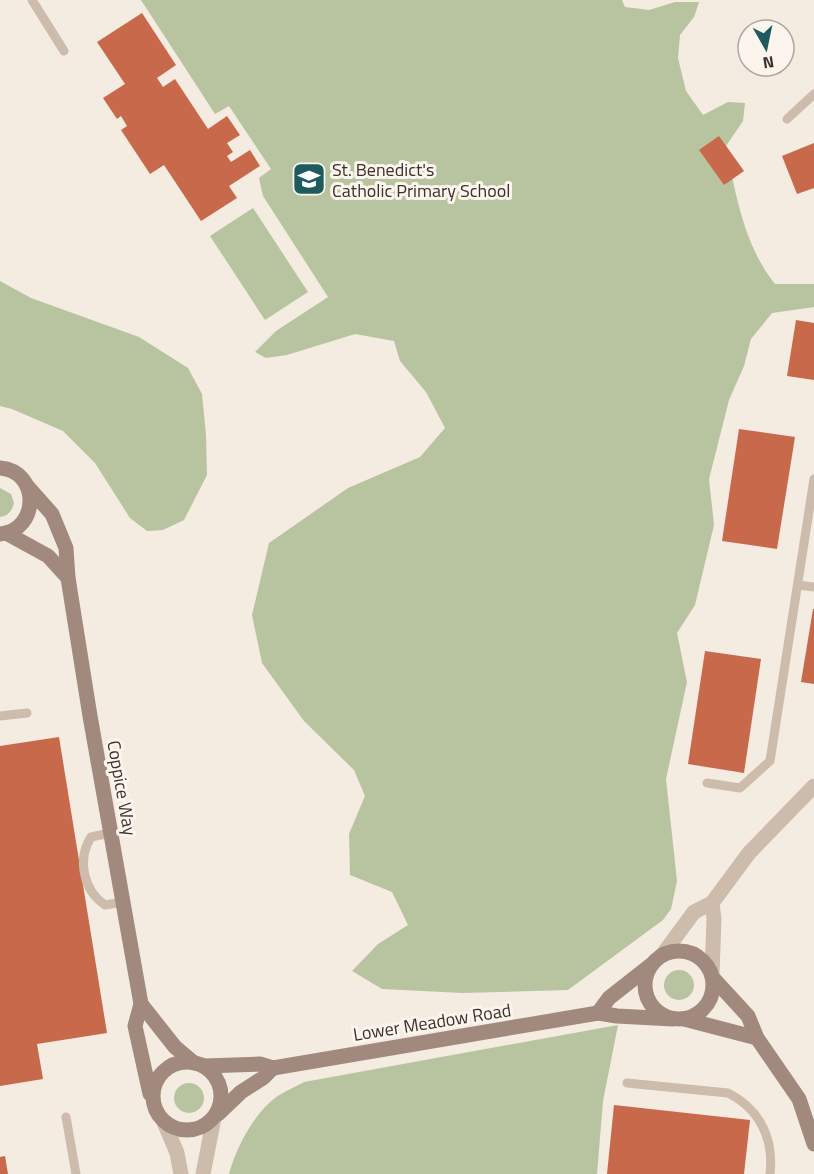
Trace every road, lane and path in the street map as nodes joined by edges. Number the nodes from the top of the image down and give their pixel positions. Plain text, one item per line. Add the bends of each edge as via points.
1 (32, 0) edge
2 (64, 51) dead end
3 (814, 94) edge
4 (787, 119) dead end
5 (0, 468) edge
6 (814, 479) edge
7 (28, 487) junction
8 (3, 534) edge
9 (68, 578) junction
10 (798, 585) junction
11 (814, 587) edge
12 (27, 713) dead end
13 (0, 716) edge
14 (707, 783) dead end
15 (812, 791) edge
16 (110, 833) junction
17 (123, 902) junction
18 (712, 903) junction
19 (663, 954) junction
20 (651, 965) junction
21 (712, 976) junction
22 (141, 1004) junction
23 (598, 1013) junction
24 (678, 1019) junction
25 (757, 1038) junction
26 (199, 1064) junction
27 (273, 1068) junction
28 (627, 1083) dead end
29 (152, 1102) junction
30 (66, 1117) dead end
31 (215, 1117) junction
32 (164, 1122) junction
33 (814, 1144) edge
34 (76, 1174) edge
35 (181, 1174) edge
36 (203, 1174) edge
37 (770, 1174) edge

1 - 2 lane
3 - 4 lane
5 - 7 street, Coppice Way via 14,471
6 - 10 lane
7 - 8 street via 30,510 25,520
7 - 9 street, Coppice Way via 56,522 66,548
8 - 9 street via 48,556
9 - 16 street, Coppice Way
10 - 11 lane
10 - 14 lane via 770,762 740,788
12 - 13 lane
15 - 18 street via 749,853
16 - 17 street, Coppice Way
16 - 17 lane via 91,837 83,864 89,890 97,900 105,905
17 - 22 street, Coppice Way
18 - 19 street via 694,912
18 - 21 street
19 - 20 street
19 - 21 street via 692,953 707,965
20 - 23 street via 609,998
20 - 24 street via 645,984 649,1002 663,1016
21 - 24 street via 713,989 704,1009 695,1016
21 - 25 street via 748,1016
22 - 26 street, Coppice Way via 175,1047
22 - 29 street, Coppice Way via 135,1026
23 - 24 street, Lower Meadow Road
23 - 27 street, Lower Meadow Road
24 - 25 street
25 - 33 street via 798,1100
26 - 27 street, Lower Meadow Road via 260,1064
26 - 29 street via 183,1062 163,1071 152,1091
26 - 31 street via 219,1083 222,1094
27 - 31 street, Lower Meadow Road
28 - 37 lane via 728,1093 740,1099 754,1111 769,1141
29 - 32 street
30 - 34 lane
31 - 32 street via 195,1130 184,1131
31 - 36 street
32 - 35 street

